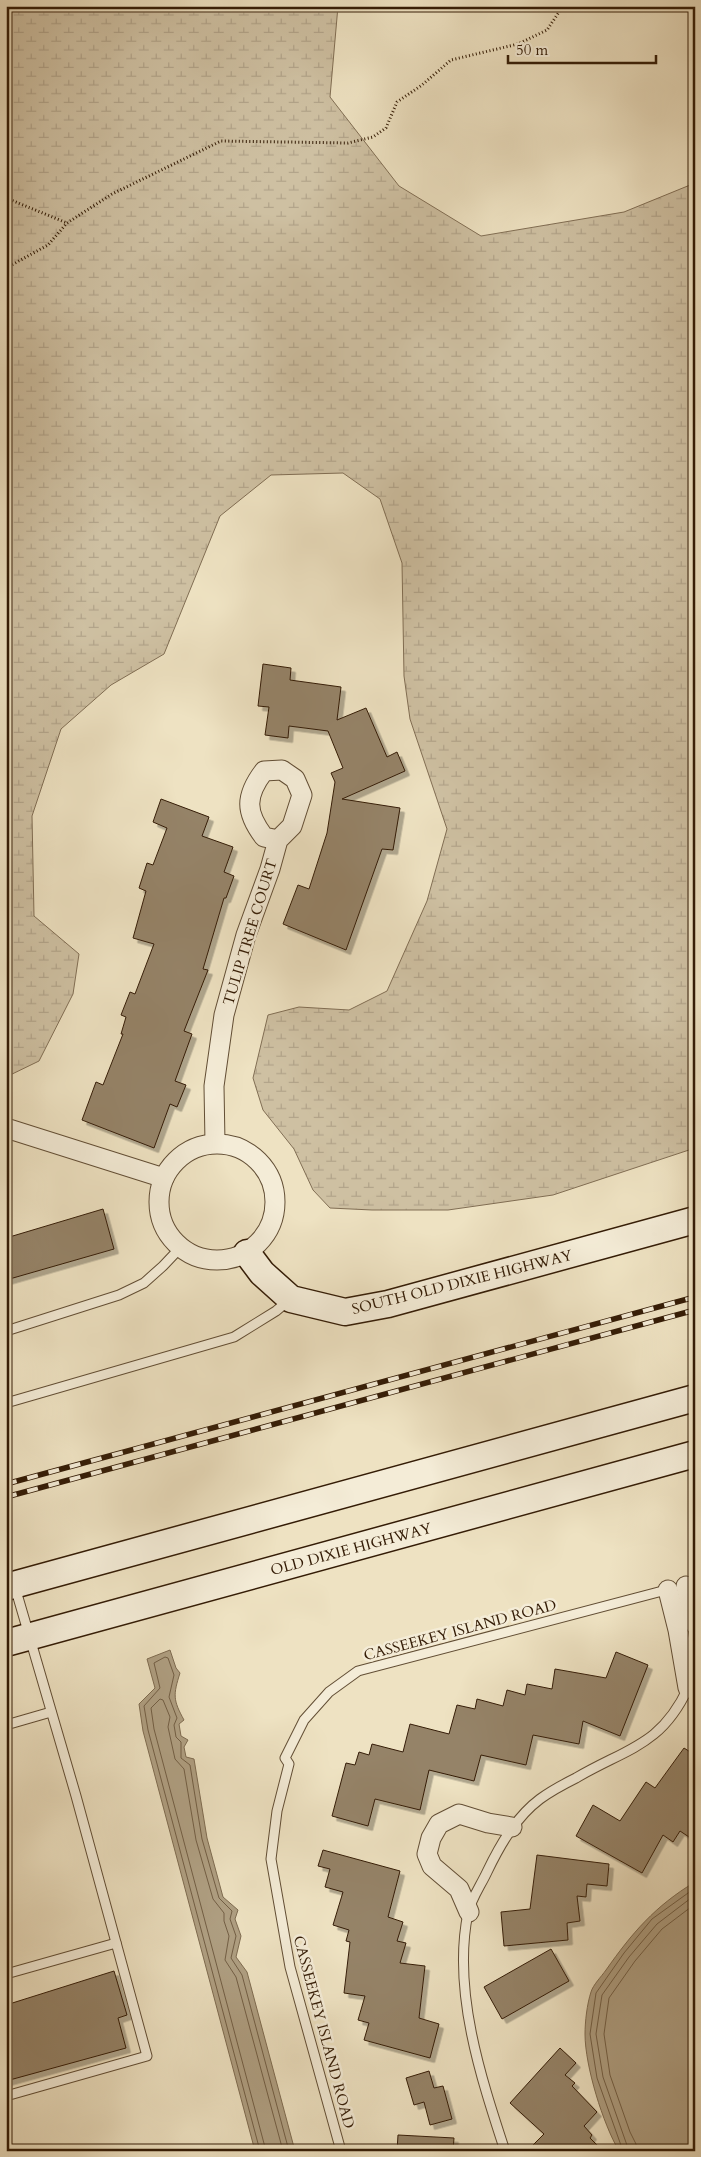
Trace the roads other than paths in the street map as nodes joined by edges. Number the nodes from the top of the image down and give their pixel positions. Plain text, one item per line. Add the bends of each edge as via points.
1 (278, 840) dead end
2 (6, 1128) edge
3 (215, 1143) junction
4 (164, 1178) junction
5 (695, 1220) edge
6 (181, 1247) junction
7 (247, 1253) junction
8 (291, 1299) junction
9 (6, 1331) edge
10 (695, 1398) edge
11 (6, 1403) edge
12 (695, 1454) edge
13 (10, 1586) edge
14 (683, 1586) edge
15 (695, 1624) edge
16 (18, 1640) edge
17 (691, 1685) edge
18 (51, 1712) junction
19 (6, 1725) edge
20 (512, 1827) junction
21 (469, 1912) junction
22 (116, 1943) junction
23 (6, 1974) edge
24 (6, 2096) edge
25 (341, 2151) edge
26 (505, 2151) edge

1 - 3 street, TULIP TREE COURT via 224,1014 214,1086
2 - 4 street
3 - 4 street via 198,1146 182,1155
3 - 7 street via 240,1148 258,1159 270,1176 276,1195 270,1227 264,1238
4 - 6 street via 158,1201 163,1224
5 - 8 main road, SOUTH OLD DIXIE HIGHWAY via 388,1304 345,1312
6 - 7 street via 208,1260 228,1260
6 - 9 lane via 144,1283
7 - 8 main road, SOUTH OLD DIXIE HIGHWAY via 262,1273
8 - 11 lane via 234,1337
10 - 13 main road
12 - 16 main road, OLD DIXIE HIGHWAY
13 - 16 lane
14 - 15 street
14 - 17 street via 678,1630
14 - 25 lane, CASSEEKEY ISLAND ROAD via 358,1671 329,1692 304,1720 285,1758 289,1764 271,1859 290,1967
16 - 18 lane
17 - 20 lane via 678,1709 652,1738 540,1799
18 - 19 lane
18 - 22 lane
20 - 21 lane
20 - 21 street via 459,1814 439,1824 431,1838 427,1854 432,1866 459,1889
21 - 26 lane via 464,1943 465,1995 484,2084
22 - 23 lane
22 - 24 lane via 147,2056

